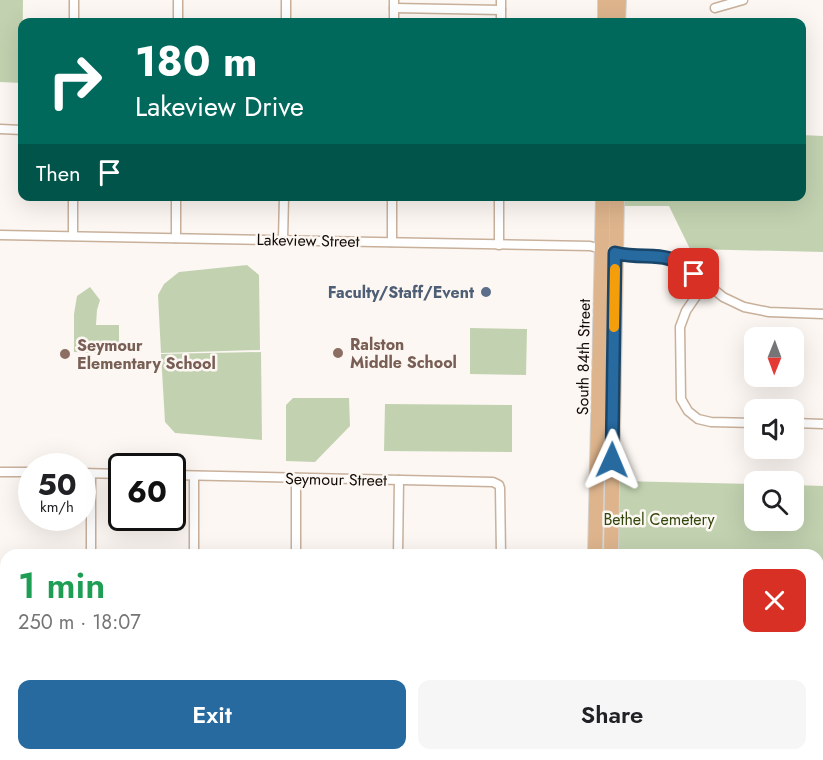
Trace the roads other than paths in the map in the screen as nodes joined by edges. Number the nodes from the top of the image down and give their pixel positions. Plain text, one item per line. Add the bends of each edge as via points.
1 (74, 0) edge
2 (178, 0) edge
3 (286, 0) edge
4 (501, 0) edge
5 (605, 0) edge
6 (619, 0) edge
7 (743, 0) edge
8 (394, 4) edge
9 (715, 8) dead end
10 (501, 10) junction
11 (74, 18) edge
12 (178, 18) edge
13 (286, 18) edge
14 (501, 18) edge
15 (605, 18) edge
16 (618, 18) edge
17 (0, 129) edge
18 (18, 130) edge
19 (73, 201) edge
20 (176, 201) edge
21 (284, 201) edge
22 (392, 201) edge
23 (499, 201) edge
24 (603, 201) edge
25 (616, 201) edge
26 (0, 235) edge
27 (73, 236) junction
28 (176, 238) junction
29 (283, 240) junction
30 (392, 242) junction
31 (499, 245) junction
32 (608, 251) junction
33 (705, 283) junction
34 (823, 314) edge
35 (744, 423) edge
36 (804, 423) edge
37 (823, 424) edge
38 (0, 472) edge
39 (18, 472) edge
40 (186, 476) edge
41 (194, 476) junction
42 (296, 478) junction
43 (399, 480) junction
44 (90, 531) edge
45 (91, 549) edge
46 (194, 549) edge
47 (296, 549) edge
48 (398, 549) edge
49 (501, 549) edge
50 (596, 549) edge
51 (611, 549) edge

1 - 11 street
2 - 12 street
3 - 13 street
4 - 10 street
5 - 15 main road
6 - 16 main road
7 - 9 street
8 - 10 street
10 - 14 street
17 - 18 street
19 - 27 street
20 - 28 street
21 - 29 street
22 - 30 street
23 - 31 street
24 - 32 main road, South 84th Street
25 - 32 main road, South 84th Street
26 - 27 street, Lakeview Street
27 - 28 street, Lakeview Street
28 - 29 street, Lakeview Street
29 - 30 street, Lakeview Street
30 - 31 street, Lakeview Street
31 - 32 street, Lakeview Street via 590,246
32 - 33 street, Lakeview Street via 672,258
32 - 50 main road, South 84th Street
32 - 51 main road, South 84th Street
33 - 34 street, Lakeview Street via 744,307
33 - 35 street via 681,320 680,393 688,411 698,419
36 - 37 street
38 - 39 street
40 - 41 street, Seymour Street
41 - 42 street, Seymour Street
41 - 46 street
42 - 43 street, Seymour Street
42 - 47 street
43 - 48 street
43 - 49 street, Seymour Street via 500,484
44 - 45 street

